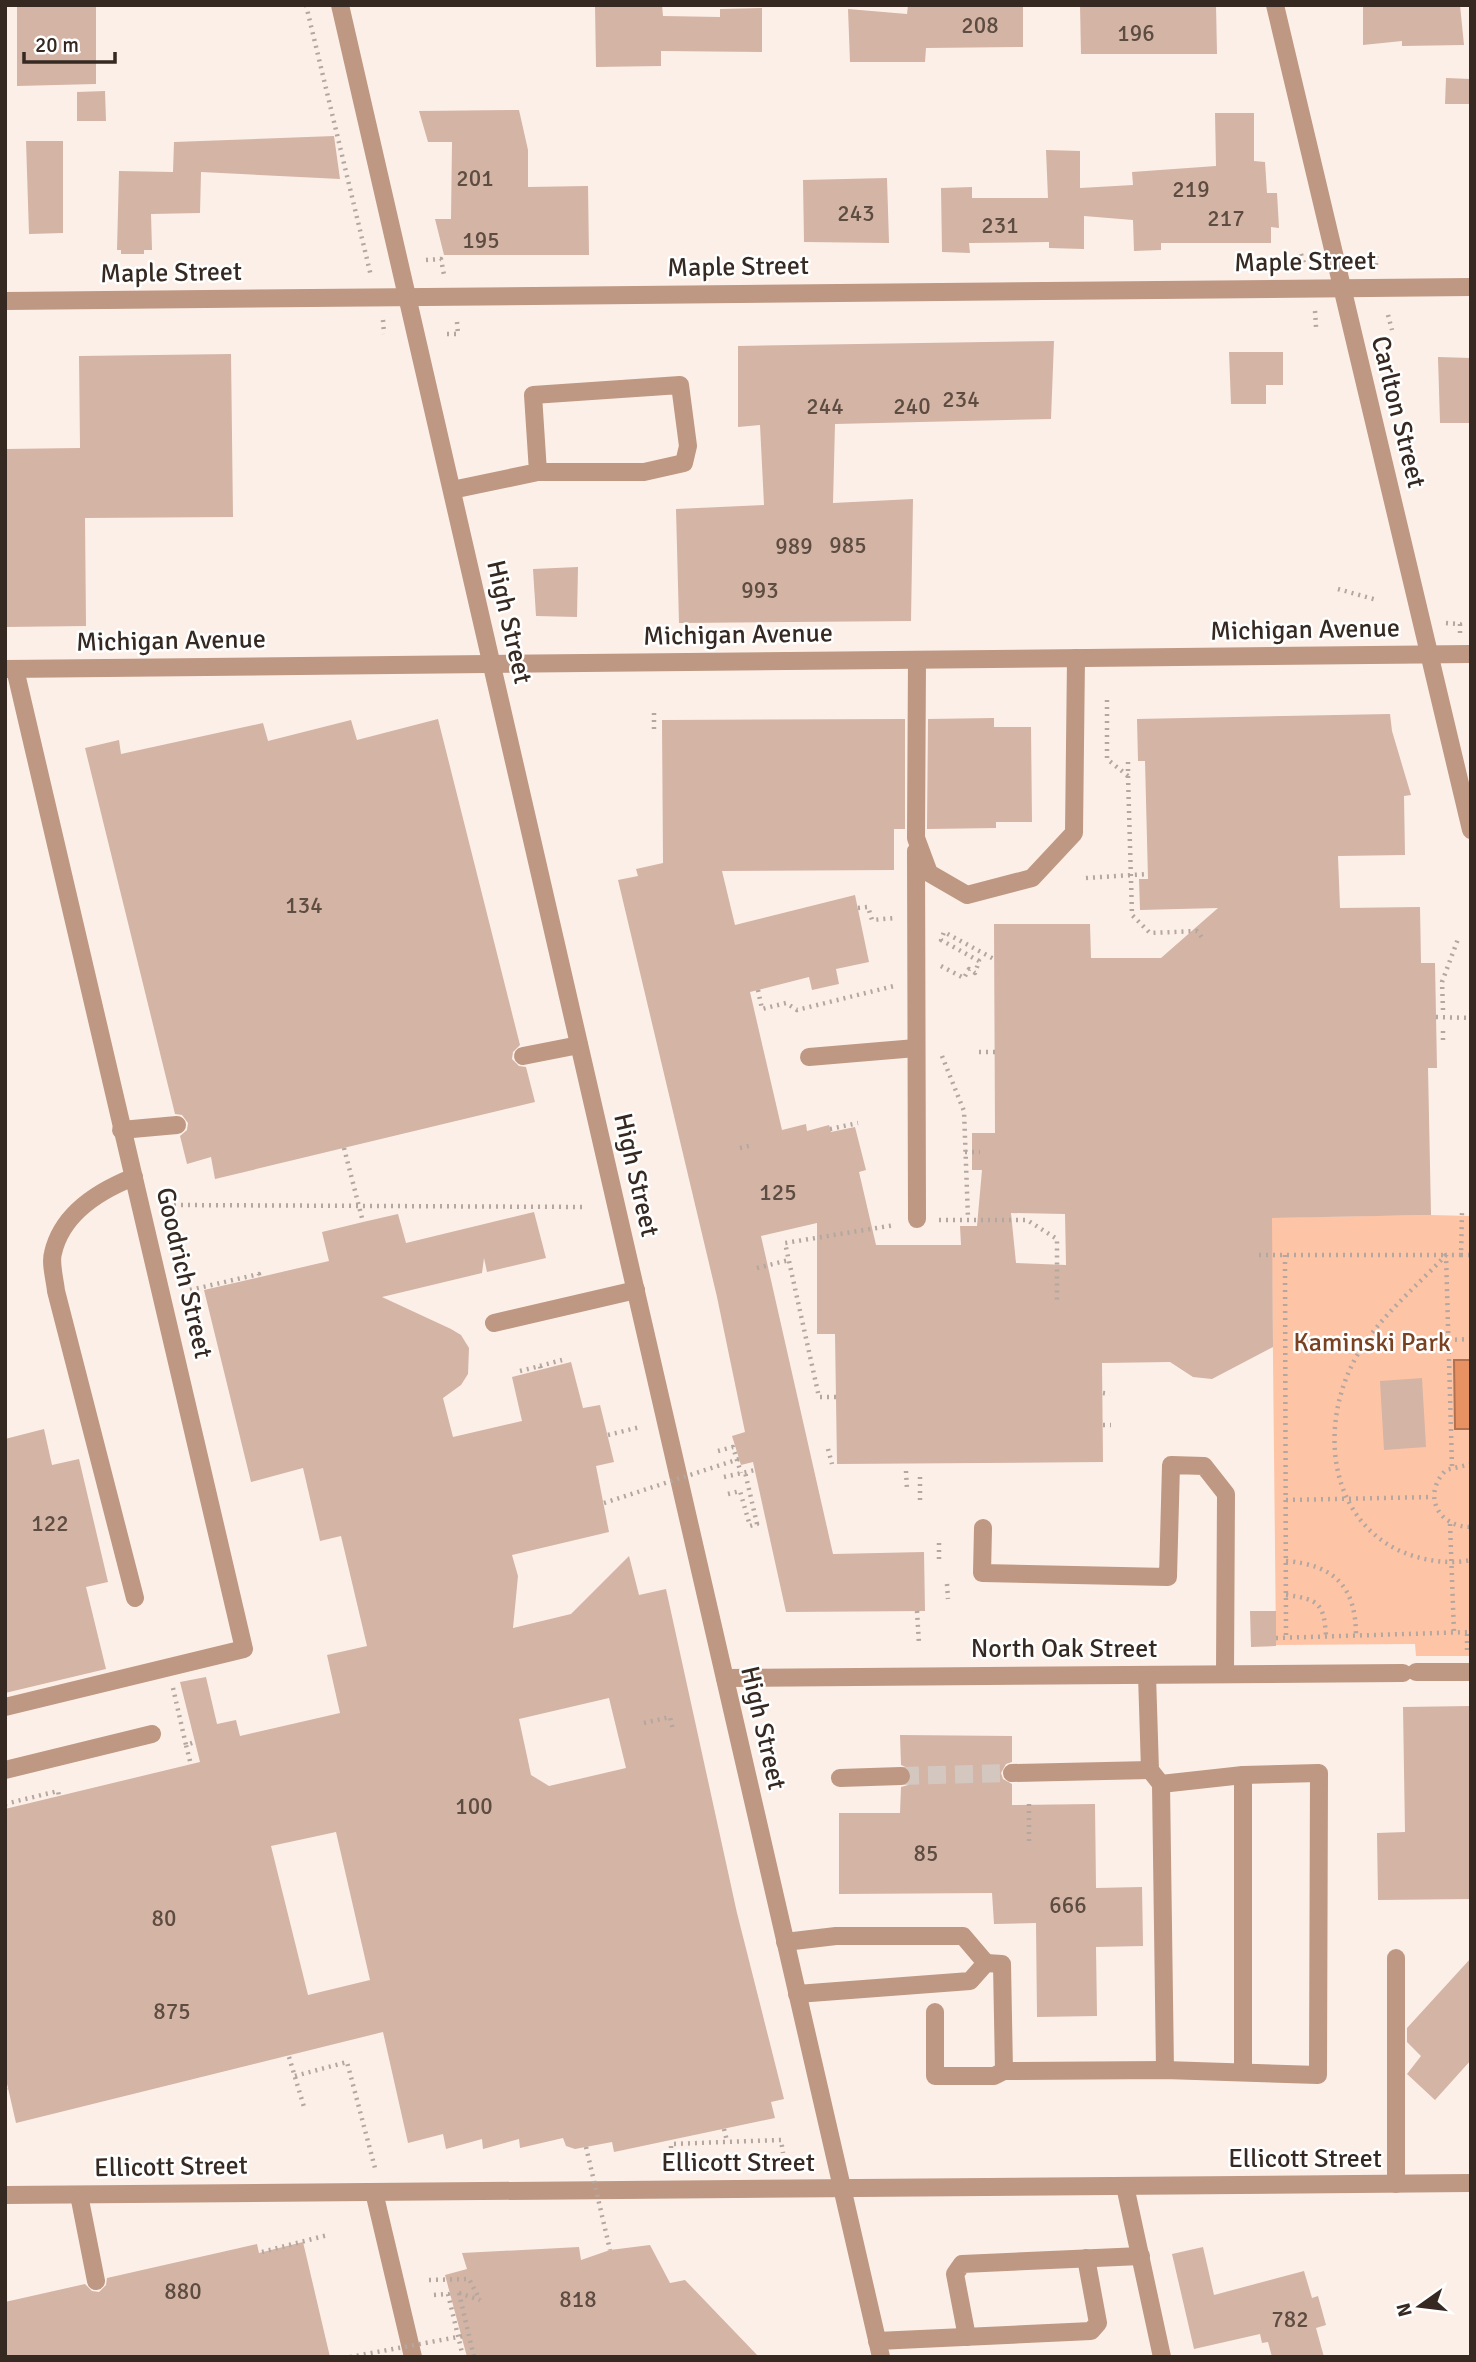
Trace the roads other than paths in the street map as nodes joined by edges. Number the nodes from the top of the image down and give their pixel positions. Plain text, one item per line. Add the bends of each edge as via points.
1 (340, 5) edge
2 (1275, 5) edge
3 (1471, 287) edge
4 (1341, 288) junction
5 (407, 297) junction
6 (5, 301) edge
7 (538, 472) junction
8 (452, 490) junction
9 (1429, 654) junction
10 (1471, 654) edge
11 (1076, 658) junction
12 (917, 660) junction
13 (492, 664) junction
14 (10, 669) edge
15 (1471, 830) edge
16 (916, 838) junction
17 (579, 1045) junction
18 (916, 1048) junction
19 (523, 1056) dead end
20 (809, 1057) dead end
21 (177, 1125) dead end
22 (121, 1130) junction
23 (134, 1177) junction
24 (917, 1221) road end
25 (636, 1290) junction
26 (494, 1323) dead end
27 (983, 1528) dead end
28 (135, 1598) dead end
29 (1471, 1672) edge
30 (1225, 1674) junction
31 (1147, 1675) junction
32 (725, 1678) junction
33 (5, 1707) edge
34 (152, 1734) dead end
35 (5, 1770) edge
36 (1012, 1773) tunnel mouth
37 (1243, 1775) junction
38 (901, 1776) tunnel mouth
39 (1156, 1777) junction
40 (840, 1778) dead end
41 (785, 1942) junction
42 (1396, 1958) dead end
43 (986, 1963) junction
44 (797, 1994) junction
45 (935, 2012) dead end
46 (1165, 2070) junction
47 (1004, 2071) junction
48 (1243, 2071) junction
49 (1471, 2183) edge
50 (1396, 2184) junction
51 (1125, 2186) junction
52 (842, 2189) junction
53 (374, 2192) junction
54 (79, 2194) junction
55 (5, 2195) edge
56 (1140, 2256) junction
57 (1086, 2258) junction
58 (96, 2281) dead end
59 (968, 2337) junction
60 (879, 2349) edge
61 (414, 2357) edge
62 (1162, 2357) edge

1 - 5 street, High Street
2 - 4 street, Carlton Street
3 - 4 street, Maple Street
4 - 5 street, Maple Street
4 - 9 street, Carlton Street
5 - 6 street, Maple Street
5 - 8 street, High Street
7 - 7 street via 644,472 684,463 688,446 681,386 533,395
7 - 8 street
8 - 13 street, High Street
9 - 10 street, Michigan Avenue
9 - 11 street, Michigan Avenue
9 - 15 street, Carlton Street
11 - 12 street, Michigan Avenue
11 - 16 street via 1074,833 1032,878 967,895 929,873
12 - 13 street, Michigan Avenue
12 - 16 street
13 - 14 street, Michigan Avenue
13 - 17 street, High Street
14 - 22 street, Goodrich Street
16 - 18 street
17 - 19 street
17 - 25 street, High Street
18 - 20 street
18 - 24 street
21 - 22 street
22 - 23 street, Goodrich Street
23 - 28 street via 101,1190 69,1220 52,1253 56,1291
23 - 33 street, Goodrich Street via 244,1649
25 - 26 street
25 - 32 street, High Street
27 - 30 street via 982,1573 1168,1577 1171,1465 1204,1466 1226,1494
29 - 30 street, North Oak Street
30 - 31 street, North Oak Street
31 - 32 street, North Oak Street
31 - 39 street
32 - 41 street, High Street
34 - 35 street
36 - 39 street
37 - 39 street
37 - 48 street
37 - 48 street via 1319,1773 1318,2075
38 - 40 street
39 - 46 street
41 - 43 street via 836,1936 963,1936
41 - 44 street, High Street
42 - 50 street
43 - 44 street via 970,1981
43 - 47 street via 1002,1964
44 - 52 street, High Street
45 - 47 street via 935,2076 994,2076
46 - 47 street
46 - 48 street
49 - 50 street, Ellicott Street
50 - 51 street, Ellicott Street
51 - 52 street, Ellicott Street
51 - 56 street
52 - 53 street, Ellicott Street
52 - 60 street, High Street
53 - 54 street, Ellicott Street
53 - 61 street
54 - 55 street, Ellicott Street
54 - 58 street
56 - 57 street
56 - 62 street
57 - 59 street via 1098,2323 1091,2331
57 - 59 street via 962,2264 955,2274
59 - 60 street

